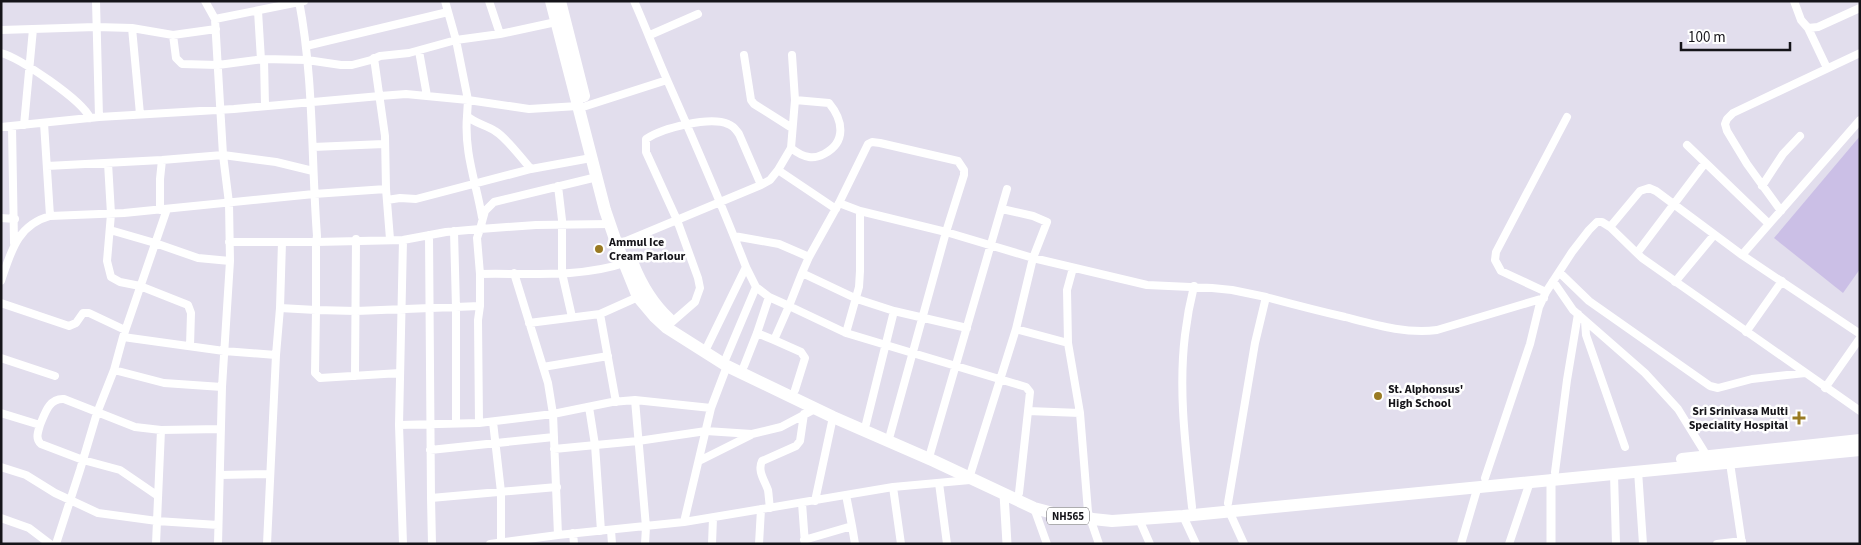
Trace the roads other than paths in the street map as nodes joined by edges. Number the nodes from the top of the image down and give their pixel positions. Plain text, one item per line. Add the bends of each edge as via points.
1 (96, 1) edge
2 (205, 1) edge
3 (445, 1) edge
4 (551, 1) edge
5 (560, 1) edge
6 (634, 1) edge
7 (1794, 1) edge
8 (301, 2) edge
9 (492, 3) edge
10 (1860, 8) edge
11 (258, 11) junction
12 (448, 12) junction
13 (698, 14) dead end
14 (215, 19) junction
15 (556, 22) junction
16 (96, 27) junction
17 (132, 28) junction
18 (1808, 28) junction
19 (33, 29) junction
20 (216, 29) junction
21 (1, 30) edge
22 (500, 34) junction
23 (173, 35) junction
24 (650, 35) junction
25 (456, 40) junction
26 (306, 46) junction
27 (420, 51) junction
28 (1, 53) edge
29 (1860, 53) edge
30 (744, 55) dead end
31 (792, 55) dead end
32 (374, 58) junction
33 (263, 59) junction
34 (307, 60) junction
35 (218, 65) junction
36 (30, 68) junction
37 (1828, 68) junction
38 (667, 80) junction
39 (380, 96) junction
40 (427, 96) junction
41 (468, 100) junction
42 (795, 100) junction
43 (311, 102) junction
44 (265, 106) junction
45 (582, 106) junction
46 (221, 109) junction
47 (140, 114) junction
48 (467, 116) junction
49 (1567, 117) dead end
50 (95, 118) junction
51 (1860, 120) edge
52 (44, 123) junction
53 (688, 123) junction
54 (24, 125) junction
55 (12, 126) junction
56 (1, 127) edge
57 (792, 128) junction
58 (1800, 136) dead end
59 (384, 144) junction
60 (1687, 145) dead end
61 (313, 147) junction
62 (791, 148) junction
63 (223, 154) junction
64 (591, 158) junction
65 (162, 160) junction
66 (108, 163) junction
67 (1705, 163) junction
68 (47, 166) junction
69 (531, 169) junction
70 (778, 170) junction
71 (314, 171) junction
72 (597, 177) junction
73 (474, 183) junction
74 (761, 185) junction
75 (558, 186) junction
76 (1762, 186) junction
77 (386, 189) junction
78 (1007, 189) dead end
79 (314, 194) junction
80 (387, 200) junction
81 (228, 203) junction
82 (720, 203) junction
83 (1673, 205) junction
84 (837, 206) junction
85 (1002, 208) junction
86 (164, 210) junction
87 (1781, 210) junction
88 (860, 211) junction
89 (111, 214) junction
90 (50, 216) junction
91 (1, 218) edge
92 (15, 219) junction
93 (483, 219) junction
94 (677, 220) junction
95 (610, 224) junction
96 (1769, 224) junction
97 (562, 225) junction
98 (1610, 228) junction
99 (480, 229) junction
100 (110, 230) junction
101 (454, 232) junction
102 (946, 232) junction
103 (429, 235) junction
104 (1714, 235) junction
105 (734, 236) junction
106 (356, 240) junction
107 (390, 240) junction
108 (403, 240) junction
109 (229, 242) junction
110 (282, 242) junction
111 (316, 242) junction
112 (624, 242) junction
113 (14, 243) junction
114 (155, 243) junction
115 (991, 245) junction
116 (1637, 253) junction
117 (1742, 255) junction
118 (809, 256) junction
119 (1033, 258) junction
120 (230, 261) junction
121 (624, 263) junction
122 (746, 267) junction
123 (1074, 268) junction
124 (1559, 272) junction
125 (562, 273) junction
126 (802, 273) junction
127 (480, 274) junction
128 (514, 274) junction
129 (1, 281) edge
130 (1553, 281) junction
131 (1782, 281) junction
132 (1675, 282) junction
133 (140, 286) junction
134 (1194, 286) junction
135 (756, 287) junction
136 (1544, 295) junction
137 (638, 297) junction
138 (769, 297) junction
139 (1266, 297) junction
140 (857, 299) junction
141 (1, 302) edge
142 (480, 306) junction
143 (789, 306) junction
144 (280, 308) junction
145 (456, 308) junction
146 (401, 309) junction
147 (430, 309) junction
148 (316, 310) junction
149 (356, 311) junction
150 (894, 311) junction
151 (600, 314) junction
152 (1578, 314) junction
153 (572, 317) junction
154 (922, 317) junction
155 (1585, 321) junction
156 (672, 322) junction
157 (529, 323) junction
158 (967, 328) junction
159 (1016, 329) junction
160 (1746, 332) junction
161 (124, 333) junction
162 (757, 333) junction
163 (846, 333) junction
164 (1860, 336) edge
165 (774, 340) junction
166 (1068, 343) junction
167 (886, 345) junction
168 (190, 346) junction
169 (707, 347) junction
170 (224, 351) junction
171 (912, 351) junction
172 (276, 355) junction
173 (608, 356) junction
174 (1, 358) edge
175 (727, 362) junction
176 (957, 365) junction
177 (744, 366) junction
178 (543, 367) junction
179 (114, 370) junction
180 (400, 373) junction
181 (1806, 373) junction
182 (55, 376) dead end
183 (355, 376) junction
184 (1001, 379) junction
185 (222, 386) junction
186 (1826, 388) junction
187 (795, 390) junction
188 (635, 400) junction
189 (616, 402) junction
190 (589, 407) junction
191 (711, 408) junction
192 (809, 411) junction
193 (1028, 411) junction
194 (1860, 411) edge
195 (97, 412) junction
196 (1, 413) edge
197 (1080, 413) junction
198 (553, 414) junction
199 (833, 417) junction
200 (493, 422) junction
201 (456, 423) junction
202 (479, 423) junction
203 (430, 424) junction
204 (866, 424) junction
205 (40, 425) junction
206 (398, 425) junction
207 (221, 429) junction
208 (162, 430) junction
209 (706, 432) junction
210 (752, 434) junction
211 (890, 435) junction
212 (554, 437) junction
213 (1860, 440) edge
214 (638, 441) junction
215 (494, 443) junction
216 (595, 445) junction
217 (1625, 447) dead end
218 (554, 449) junction
219 (430, 450) junction
220 (1860, 450) edge
221 (930, 454) junction
222 (1707, 456) junction
223 (83, 460) junction
224 (699, 461) junction
225 (1730, 463) junction
226 (1, 467) edge
227 (1638, 471) junction
228 (270, 474) junction
229 (1614, 474) junction
230 (220, 475) junction
231 (972, 476) junction
232 (1553, 476) junction
233 (1482, 482) junction
234 (1530, 482) junction
235 (939, 483) junction
236 (557, 487) junction
237 (892, 487) junction
238 (501, 492) junction
239 (1019, 493) junction
240 (1004, 494) junction
241 (846, 495) junction
242 (158, 496) junction
243 (431, 498) junction
244 (70, 500) junction
245 (815, 501) junction
246 (802, 503) junction
247 (1228, 507) junction
248 (770, 508) junction
249 (1034, 508) junction
250 (761, 509) junction
251 (1188, 511) junction
252 (1089, 516) junction
253 (1, 518) edge
254 (713, 518) junction
255 (1139, 519) junction
256 (157, 521) junction
257 (684, 522) junction
258 (218, 525) junction
259 (852, 526) junction
260 (646, 527) junction
261 (611, 530) junction
262 (601, 531) junction
263 (573, 533) junction
264 (558, 534) junction
265 (804, 542) edge
266 (1742, 542) edge
267 (501, 543) edge
268 (50, 544) edge
269 (56, 544) edge
270 (156, 544) edge
271 (218, 544) edge
272 (268, 544) edge
273 (403, 544) edge
274 (432, 544) edge
275 (490, 544) edge
276 (574, 544) edge
277 (612, 544) edge
278 (645, 544) edge
279 (712, 544) edge
280 (759, 544) edge
281 (855, 544) edge
282 (901, 544) edge
283 (947, 544) edge
284 (1007, 544) edge
285 (1047, 544) edge
286 (1099, 544) edge
287 (1150, 544) edge
288 (1196, 544) edge
289 (1244, 544) edge
290 (1461, 544) edge
291 (1509, 544) edge
292 (1551, 544) edge
293 (1616, 544) edge
294 (1643, 544) edge
295 (1717, 544) edge

1 - 16 street
2 - 14 street
3 - 12 street
4 - 15 highway, NH565
5 - 45 highway, NH565
6 - 24 street
7 - 18 street via 1801,20
8 - 11 street
8 - 26 street
9 - 22 street
10 - 18 street via 1818,27
11 - 14 street
11 - 33 street
12 - 25 street
12 - 26 street
13 - 24 street
14 - 20 street
15 - 22 street
15 - 45 highway, NH565
16 - 17 street
16 - 19 street
16 - 50 street
17 - 23 street
17 - 47 street
18 - 37 street
19 - 21 street
19 - 36 street
20 - 23 street
20 - 35 street
22 - 25 street
23 - 35 street via 176,58 182,64
24 - 38 street
25 - 27 street
25 - 41 street
26 - 34 street
27 - 32 street
27 - 40 street
28 - 36 street
29 - 37 street
30 - 57 street via 751,100
31 - 42 street
32 - 34 street via 341,66
32 - 39 street
33 - 34 street
33 - 35 street
33 - 44 street
34 - 43 street
35 - 46 street
36 - 50 street
36 - 54 street
37 - 76 street via 1726,119 1728,131
38 - 45 street
38 - 53 street
39 - 40 street
39 - 43 street
39 - 59 street
40 - 41 street
41 - 45 street via 529,109
41 - 48 street
42 - 57 street
42 - 62 street via 829,103 841,133 833,148 819,156 811,158
43 - 44 street
43 - 61 street
44 - 46 street
45 - 64 highway, NH565
45 - 112 highway, NH565
46 - 47 street
46 - 63 street
47 - 50 street
48 - 69 street via 495,131
48 - 73 street via 466,134
49 - 136 street via 1496,252 1495,260 1501,270
50 - 52 street
51 - 87 street
52 - 54 street
52 - 68 street
53 - 74 street via 726,123 734,127
53 - 82 street
53 - 94 street via 649,136 644,142
54 - 55 street
55 - 56 street
55 - 92 street
57 - 62 street
58 - 76 street via 1783,154
59 - 61 street
59 - 77 street
60 - 67 street
61 - 71 street
62 - 70 street
63 - 65 street
63 - 71 street
63 - 81 street
64 - 69 street
64 - 72 highway, NH565
65 - 66 street
65 - 86 street via 160,179
66 - 68 street
66 - 89 street
67 - 83 street
67 - 96 street
68 - 90 street
69 - 73 street
70 - 74 street
70 - 84 street
71 - 79 street
72 - 75 street
72 - 95 highway, NH565
73 - 80 street via 416,199
73 - 93 street
74 - 82 street
75 - 93 street via 494,202 485,210
75 - 97 street
76 - 87 street
77 - 79 street
77 - 80 street
78 - 85 street
79 - 81 street
79 - 111 street
80 - 107 street
81 - 86 street
81 - 109 street
82 - 94 street
82 - 105 street
83 - 98 street via 1656,191 1645,189
83 - 104 street
83 - 116 street
84 - 88 street
84 - 102 street via 862,153 872,142 958,161 964,175
84 - 118 street
85 - 115 street
85 - 119 street via 1047,222
86 - 89 street
86 - 114 street
87 - 96 street
88 - 102 street
88 - 140 street
89 - 90 street
89 - 100 street
90 - 113 street via 31,225
91 - 92 street
92 - 113 street
93 - 99 street
94 - 112 street
94 - 156 street via 700,288 695,302
95 - 97 street
95 - 121 highway, NH565
96 - 117 street
97 - 99 street
97 - 125 street
98 - 116 street
98 - 124 street via 1602,222 1593,225
99 - 101 street
99 - 127 street via 476,238
100 - 114 street
100 - 133 street via 107,261 111,277
101 - 103 street
101 - 145 street
102 - 115 street
102 - 154 street
103 - 108 street
103 - 147 street
104 - 117 street
104 - 132 street
105 - 118 street via 779,244
105 - 122 street
106 - 107 street
106 - 111 street
106 - 149 street
107 - 108 street
108 - 146 street
109 - 110 street
109 - 120 street
110 - 111 street
110 - 144 street
111 - 148 street
112 - 156 highway, NH565 via 647,292
113 - 129 street
114 - 120 street via 198,258
114 - 133 street
115 - 119 street
115 - 158 street
116 - 132 street
117 - 131 street
118 - 126 street
119 - 123 street
119 - 159 street
120 - 170 street
121 - 125 street via 603,270
121 - 137 highway, NH565
122 - 135 street
122 - 169 street
123 - 134 street via 1147,284
123 - 166 street via 1067,290
124 - 130 street
124 - 181 street via 1588,301 1710,386 1718,388 1752,379
125 - 128 street
125 - 153 street
126 - 140 street
126 - 143 street
127 - 128 street
127 - 142 street
128 - 157 street
130 - 136 street
130 - 152 street
131 - 160 street
131 - 164 street
132 - 160 street
133 - 161 street
133 - 168 street via 188,305 191,313
134 - 139 street
134 - 251 street via 1183,362
135 - 138 street
135 - 175 street
136 - 139 street via 1422,332 1363,322
136 - 233 street
137 - 151 street
137 - 175 highway, NH565 via 667,328
138 - 143 street
138 - 162 street
139 - 247 street via 1255,343
140 - 150 street
140 - 163 street
141 - 161 street via 69,326 76,323 83,313 89,313
142 - 145 street
142 - 202 street
143 - 163 street
143 - 165 street
144 - 148 street
144 - 172 street
145 - 147 street
145 - 201 street
146 - 147 street
146 - 149 street
146 - 180 street
147 - 203 street
148 - 149 street
148 - 183 street via 317,377
149 - 183 street
150 - 154 street
150 - 167 street
151 - 153 street
151 - 173 street
152 - 155 street
152 - 232 street
153 - 157 street
154 - 158 street
154 - 171 street
155 - 217 street via 1586,335
155 - 222 street via 1644,373 1678,409
156 - 169 highway, NH565
157 - 178 street
158 - 176 street
159 - 166 street
159 - 184 street
160 - 181 street
161 - 168 street
161 - 179 street
162 - 165 street
162 - 177 street
163 - 167 street
164 - 186 street
165 - 187 street via 802,352 805,358
166 - 197 street
167 - 171 street
167 - 204 street
168 - 170 street
169 - 175 highway, NH565
170 - 172 street
170 - 185 street
171 - 176 street
171 - 211 street
172 - 228 street
173 - 178 street
173 - 189 street
174 - 182 street
175 - 177 highway, NH565
175 - 191 street
175 - 192 highway, NH565
176 - 184 street
176 - 221 street
177 - 187 highway, NH565
178 - 198 street
179 - 185 street via 164,383
179 - 195 street
180 - 183 street
180 - 206 street
181 - 186 street
184 - 193 street via 1028,389
184 - 231 street
185 - 207 street
186 - 194 street
187 - 204 highway, NH565
188 - 189 street
188 - 191 street
188 - 214 street
189 - 190 street
190 - 198 street
190 - 216 street
191 - 209 street
192 - 199 highway, NH565
192 - 210 street via 781,427
192 - 248 street via 796,446 760,465
193 - 197 street
193 - 239 street
195 - 205 street via 57,399 51,403
195 - 208 street via 135,428
195 - 223 street
196 - 205 street
197 - 252 street
198 - 200 street
198 - 212 street
199 - 231 highway, NH565
199 - 245 street
200 - 202 street
200 - 215 street
201 - 202 street
201 - 203 street
203 - 206 street
203 - 219 street
204 - 211 highway, NH565
205 - 223 street via 37,440 41,444
206 - 273 street
207 - 208 street
207 - 230 street
208 - 242 street
209 - 210 street
209 - 214 street
209 - 224 street
210 - 224 street
211 - 221 highway, NH565
212 - 215 street
212 - 218 street
213 - 222 highway, NH565
214 - 216 street
214 - 260 street
215 - 219 street
215 - 238 street
216 - 218 street
216 - 262 street
218 - 236 street
219 - 243 street
220 - 225 highway, NH565
221 - 231 highway, NH565
222 - 232 highway, NH565
223 - 242 street via 120,470
223 - 244 street
224 - 257 street
225 - 227 highway, NH565
225 - 266 street
226 - 244 street via 26,475
227 - 229 highway, NH565
227 - 294 street
228 - 230 street
228 - 272 street
229 - 232 highway, NH565
229 - 293 street
230 - 258 street
231 - 235 street
231 - 239 highway, NH565
231 - 240 highway, NH565
232 - 233 highway, NH565
232 - 234 highway, NH565
232 - 292 street
233 - 234 highway, NH565
233 - 247 highway, NH565
233 - 290 street
234 - 291 street
235 - 237 street
235 - 283 street
236 - 238 street
236 - 264 street
237 - 241 street
237 - 282 street
238 - 243 street
238 - 267 street
239 - 252 highway, NH565
240 - 249 highway, NH565
240 - 284 street
241 - 245 street
241 - 259 street
242 - 256 street
243 - 274 street
244 - 256 street via 98,513
244 - 269 street
245 - 246 street
246 - 248 street
246 - 265 street
247 - 251 highway, NH565
247 - 289 street
248 - 250 street
249 - 252 highway, NH565 via 1064,516
249 - 285 street
250 - 254 street
250 - 280 street
251 - 252 highway, NH565
251 - 255 highway, NH565
251 - 288 street
252 - 255 highway, NH565 via 1112,521
252 - 286 street
253 - 268 street via 29,528
254 - 257 street
254 - 279 street
255 - 287 street
256 - 258 street
256 - 270 street
257 - 260 street
258 - 271 street
259 - 265 street
259 - 281 street
260 - 261 street
260 - 278 street
261 - 262 street
261 - 277 street
262 - 263 street
263 - 264 street
263 - 276 street
264 - 267 street
266 - 295 street
267 - 275 street

